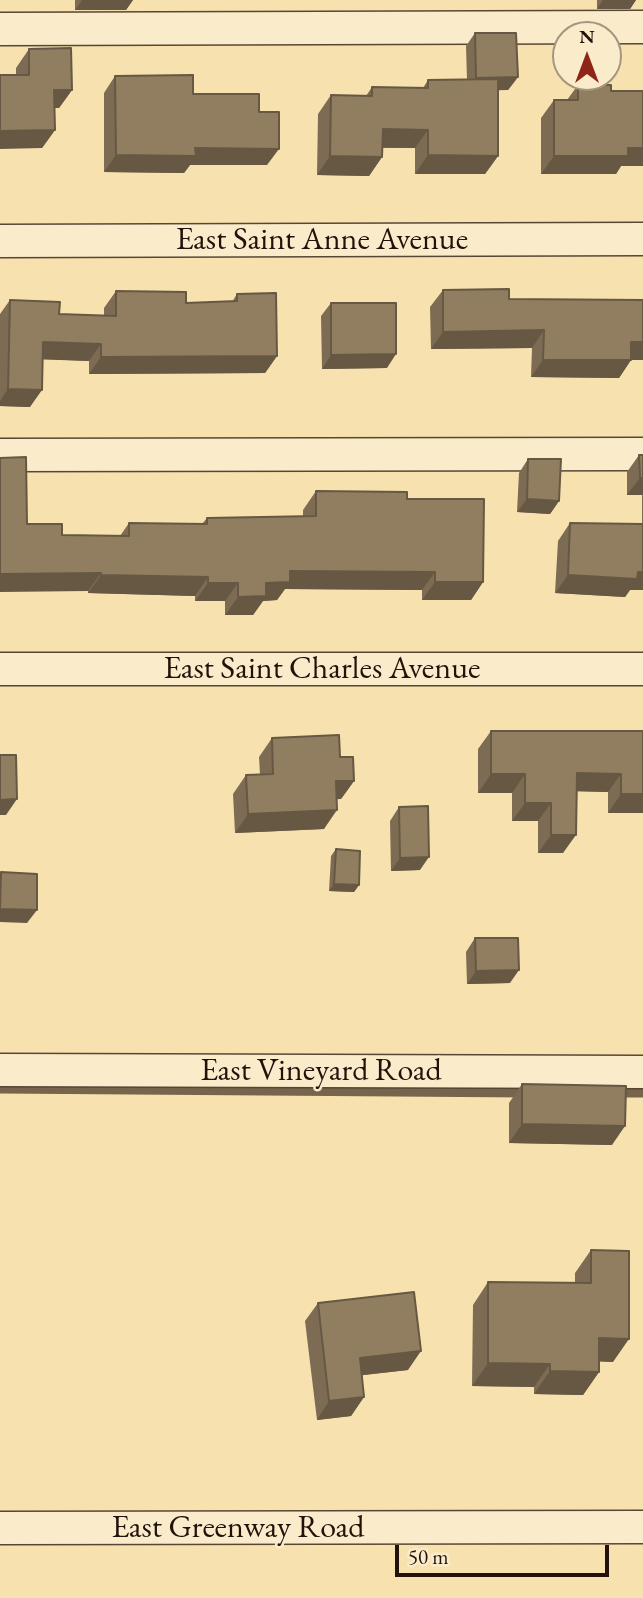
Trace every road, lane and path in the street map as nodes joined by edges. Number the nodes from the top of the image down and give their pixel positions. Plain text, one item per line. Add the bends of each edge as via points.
1 (643, 27) edge
2 (0, 29) edge
3 (643, 239) edge
4 (0, 242) edge
5 (643, 454) edge
6 (0, 455) edge
7 (0, 669) edge
8 (643, 669) edge
9 (0, 1070) edge
10 (643, 1072) edge
11 (643, 1527) edge
12 (0, 1528) edge

1 - 2 street
3 - 4 street, East Saint Anne Avenue
5 - 6 street
7 - 8 street, East Saint Charles Avenue
9 - 10 street, East Vineyard Road
11 - 12 street, East Greenway Road

